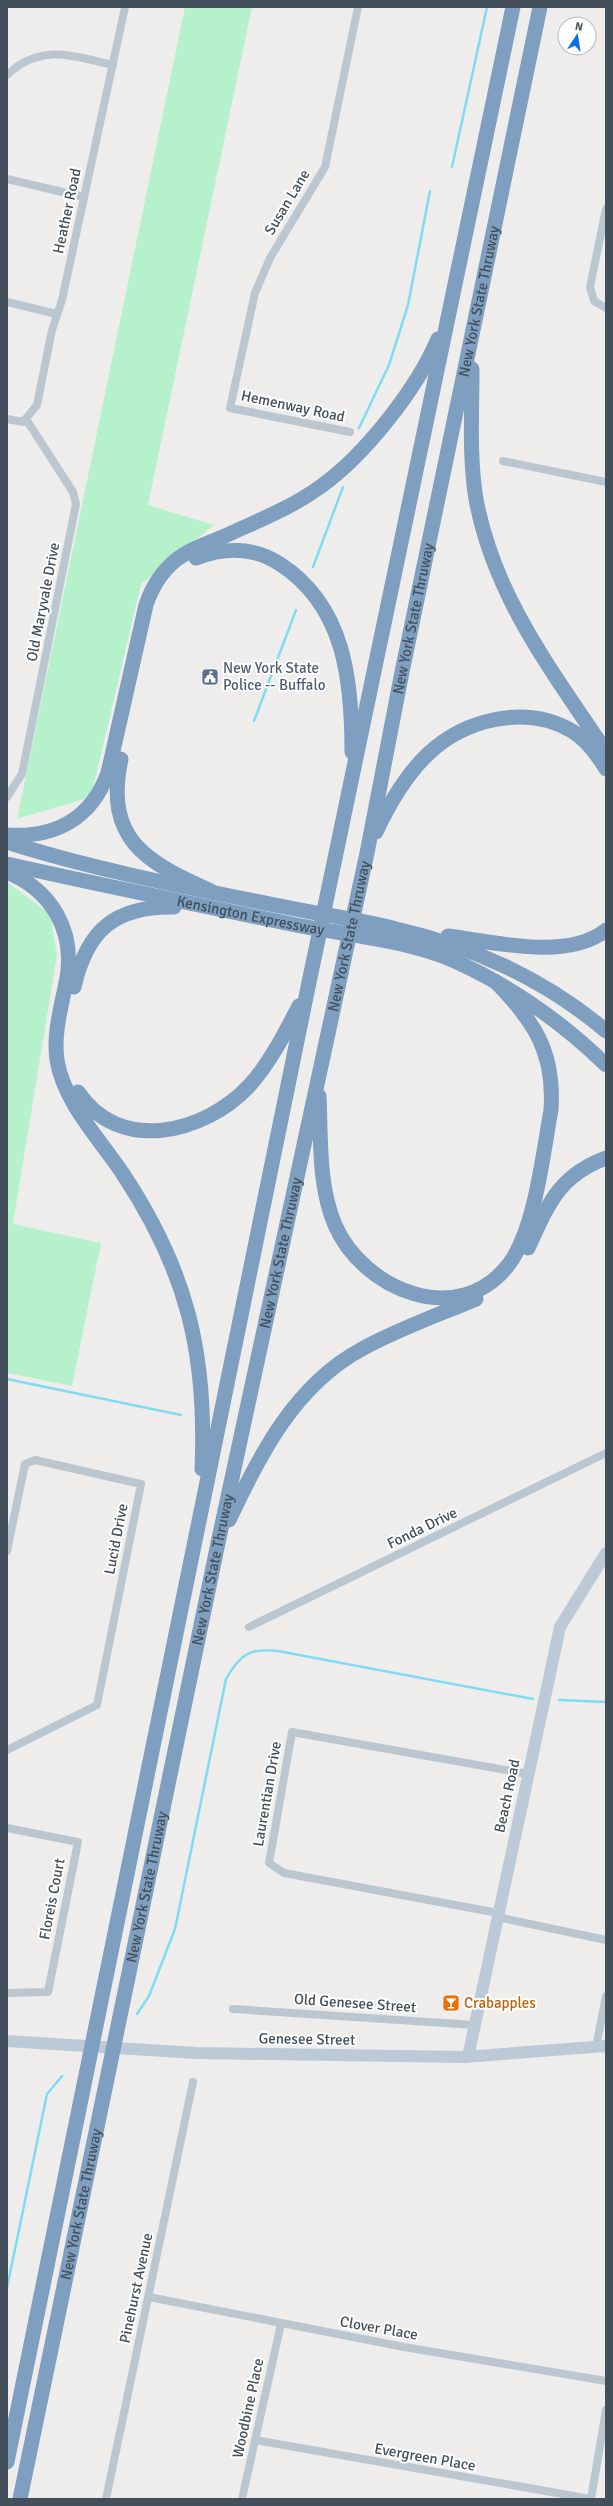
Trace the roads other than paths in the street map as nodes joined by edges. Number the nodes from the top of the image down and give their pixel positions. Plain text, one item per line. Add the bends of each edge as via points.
1 (125, 7) edge
2 (358, 7) edge
3 (513, 7) edge
4 (540, 7) edge
5 (113, 65) junction
6 (7, 75) edge
7 (7, 179) edge
8 (84, 197) junction
9 (606, 209) edge
10 (454, 295) junction
11 (7, 302) edge
12 (606, 308) edge
13 (57, 314) junction
14 (472, 336) junction
15 (230, 408) joint
16 (27, 418) junction
17 (7, 419) edge
18 (350, 432) dead end
19 (503, 461) dead end
20 (606, 482) edge
21 (606, 752) edge
22 (606, 769) edge
23 (353, 781) junction
24 (7, 797) edge
25 (7, 835) edge
26 (7, 842) edge
27 (367, 853) junction
28 (7, 864) edge
29 (7, 872) edge
30 (211, 891) junction
31 (207, 907) junction
32 (389, 927) junction
33 (606, 930) edge
34 (495, 981) junction
35 (307, 992) junction
36 (606, 1031) edge
37 (606, 1065) edge
38 (318, 1073) junction
39 (606, 1158) edge
40 (606, 1453) edge
41 (201, 1508) junction
42 (218, 1543) junction
43 (7, 1551) edge
44 (606, 1553) edge
45 (249, 1628) dead end
46 (7, 1750) edge
47 (528, 1774) junction
48 (7, 1828) edge
49 (498, 1915) junction
50 (606, 1940) edge
51 (7, 1993) edge
52 (606, 1996) edge
53 (233, 2009) dead end
54 (475, 2025) junction
55 (7, 2042) edge
56 (601, 2046) edge
57 (468, 2058) junction
58 (193, 2082) dead end
59 (149, 2297) junction
60 (281, 2324) junction
61 (606, 2381) edge
62 (606, 2410) edge
63 (255, 2440) junction
64 (7, 2462) edge
65 (20, 2499) edge
66 (106, 2499) edge
67 (242, 2499) edge
68 (591, 2499) edge

1 - 5 street, Heather Road
2 - 15 street, Susan Lane via 325,167 270,258 255,292
3 - 10 highway, New York State Thruway
4 - 14 highway, New York State Thruway
5 - 6 street via 70,55 45,54 24,61
5 - 8 street, Heather Road
7 - 8 street
8 - 13 street, Heather Road
9 - 12 street via 590,287 594,301
10 - 23 highway, New York State Thruway
10 - 25 highway via 429,360 414,384 366,444 342,468 321,487 297,502 190,551 165,571 157,581 146,605 108,773 96,798 89,807 64,825 35,835
11 - 13 street
13 - 16 street, Heather Road via 37,405
14 - 21 highway via 473,469 476,498 488,545 514,610
14 - 27 highway, New York State Thruway
15 - 18 street, Hemenway Road
16 - 17 street via 23,422
16 - 24 street, Old Maryvale Drive via 73,492 76,504 22,774
19 - 20 street
22 - 27 highway via 581,738 560,726 542,720 519,718 488,720 476,724 447,740 413,771 388,808
23 - 30 highway via 352,734 345,672 336,635 320,600 291,571 275,560 251,552 223,550 193,560 182,567 165,583 152,609 116,786 121,820 129,837 143,853 171,873
23 - 35 highway, New York State Thruway
26 - 30 highway, Kensington Expressway
27 - 38 highway, New York State Thruway
28 - 31 highway, Kensington Expressway
29 - 41 highway via 22,878 38,890 50,903 62,923 69,959 56,1042 56,1058 63,1082 74,1104 150,1217 176,1273 183,1295 197,1353 203,1404
30 - 32 highway, Kensington Expressway
31 - 34 highway, Kensington Expressway via 415,948 453,960
31 - 35 highway via 136,909 109,923 87,948 75,980 64,1030 65,1059 76,1088 89,1107 99,1116 129,1129 148,1131 181,1126 217,1111 249,1085 287,1029
32 - 33 highway via 540,947 577,943 591,939
32 - 36 highway, Kensington Expressway via 478,954 525,976 571,1004
34 - 37 highway, Kensington Expressway via 580,1039
34 - 38 highway via 519,1006 540,1037 550,1071 552,1091 551,1110 524,1235 510,1263 481,1289 456,1297 418,1295 383,1280 366,1268 353,1253 335,1225 324,1187
35 - 41 highway, New York State Thruway
38 - 42 highway, New York State Thruway
39 - 42 highway via 586,1166 563,1184 551,1200 518,1266 496,1288 361,1349 315,1383 298,1402 261,1455
40 - 45 street, Fonda Drive
41 - 64 highway, New York State Thruway
42 - 65 highway, New York State Thruway
43 - 46 street, Lucid Drive via 25,1464 35,1460 141,1484 97,1705
44 - 47 main road, Beach Road via 560,1627
47 - 49 main road, Beach Road
47 - 49 street, Laurentian Drive via 292,1732 269,1863 284,1873
48 - 51 street, Floreis Court via 78,1842 48,1992
49 - 50 street
49 - 54 main road, Beach Road
52 - 56 street
53 - 54 street, Old Genesee Street
54 - 57 main road, Beach Road
55 - 57 main road, Genesee Street via 159,2051
56 - 57 main road, Genesee Street
58 - 59 street, Pinehurst Avenue
59 - 60 street, Clover Place
59 - 66 street, Pinehurst Avenue
60 - 61 street, Clover Place
60 - 63 street, Woodbine Place
62 - 68 street
63 - 67 street, Woodbine Place
63 - 68 street, Evergreen Place

